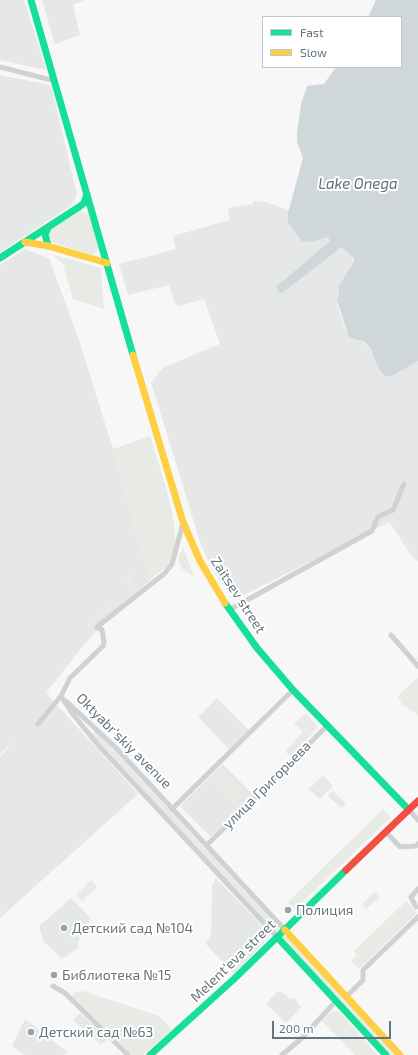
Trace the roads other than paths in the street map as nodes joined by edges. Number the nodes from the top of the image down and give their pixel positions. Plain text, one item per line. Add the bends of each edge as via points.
1 (32, 0) edge
2 (0, 67) edge
3 (55, 81) junction
4 (87, 194) junction
5 (79, 207) junction
6 (93, 213) junction
7 (48, 227) junction
8 (25, 242) junction
9 (48, 246) junction
10 (103, 248) junction
11 (0, 258) edge
12 (90, 258) junction
13 (107, 263) junction
14 (404, 484) dead end
15 (184, 522) junction
16 (229, 610) junction
17 (390, 635) dead end
18 (418, 666) edge
19 (293, 690) junction
20 (61, 696) junction
21 (38, 724) dead end
22 (328, 725) junction
23 (97, 729) junction
24 (89, 734) junction
25 (159, 794) junction
26 (152, 801) junction
27 (418, 802) edge
28 (172, 809) junction
29 (408, 809) junction
30 (418, 820) edge
31 (386, 832) junction
32 (196, 835) junction
33 (189, 842) junction
34 (418, 844) edge
35 (207, 845) junction
36 (241, 882) junction
37 (233, 889) junction
38 (418, 889) edge
39 (416, 906) dead end
40 (418, 917) edge
41 (285, 930) junction
42 (277, 937) junction
43 (321, 970) junction
44 (314, 976) junction
45 (52, 986) dead end
46 (346, 997) junction
47 (336, 1001) junction
48 (362, 1014) junction
49 (354, 1020) junction
50 (396, 1054) edge
51 (128, 1055) edge
52 (150, 1055) edge
53 (282, 1055) edge
54 (386, 1055) edge

1 - 3 main road, Zaitsev street
2 - 3 street
3 - 4 main road, Zaitsev street
4 - 5 main road via 84,203
4 - 6 main road, Zaitsev street
5 - 6 main road via 89,209
5 - 7 main road
6 - 10 main road, Zaitsev street
7 - 8 main road
7 - 9 main road via 45,234
8 - 9 main road
8 - 11 main road
9 - 12 main road
10 - 12 main road via 98,256
10 - 13 main road, Zaitsev street
12 - 13 main road
13 - 15 main road, Zaitsev street
14 - 16 street via 393,510 378,517 372,531
15 - 16 main road, Zaitsev street via 200,561
15 - 20 street via 172,564 165,573 97,627 102,630 102,646 70,678
16 - 19 main road, Zaitsev street
17 - 18 street
19 - 22 main road, Zaitsev street
19 - 28 street
20 - 21 street
20 - 23 street, Oktyabr'skiy avenue
20 - 24 street, Oktyabr'skiy avenue
22 - 29 main road, Zaitsev street
22 - 35 street, улица Григорьева
23 - 24 street via 92,729
23 - 25 street, Oktyabr'skiy avenue
24 - 26 street, Oktyabr'skiy avenue
25 - 26 street via 155,795
25 - 28 street, Oktyabr'skiy avenue
26 - 33 street, Oktyabr'skiy avenue
27 - 29 main road, Melent'eva street
28 - 32 street, Oktyabr'skiy avenue
29 - 30 street, Zaitsev street
29 - 31 main road, Melent'eva street
31 - 34 street via 400,847
31 - 41 main road, Melent'eva street
32 - 33 street
32 - 35 street, Oktyabr'skiy avenue
33 - 37 street, Oktyabr'skiy avenue
35 - 36 street, Oktyabr'skiy avenue
36 - 37 street via 239,887
36 - 41 street, Oktyabr'skiy avenue
37 - 42 street, Oktyabr'skiy avenue
38 - 39 street via 411,897
40 - 46 street via 364,970 363,980
41 - 42 main road, Melent'eva street
41 - 43 main road, Oktyabr'skiy avenue
42 - 44 main road, Oktyabr'skiy avenue
42 - 52 main road, Melent'eva street
43 - 44 main road via 315,972
43 - 46 main road, Oktyabr'skiy avenue
44 - 47 main road, Oktyabr'skiy avenue
45 - 51 street via 65,993
46 - 48 main road, Oktyabr'skiy avenue
47 - 49 main road, Oktyabr'skiy avenue
47 - 53 street via 302,1038
48 - 49 main road via 358,1020
48 - 50 main road, Oktyabr'skiy avenue
49 - 54 main road, Oktyabr'skiy avenue

